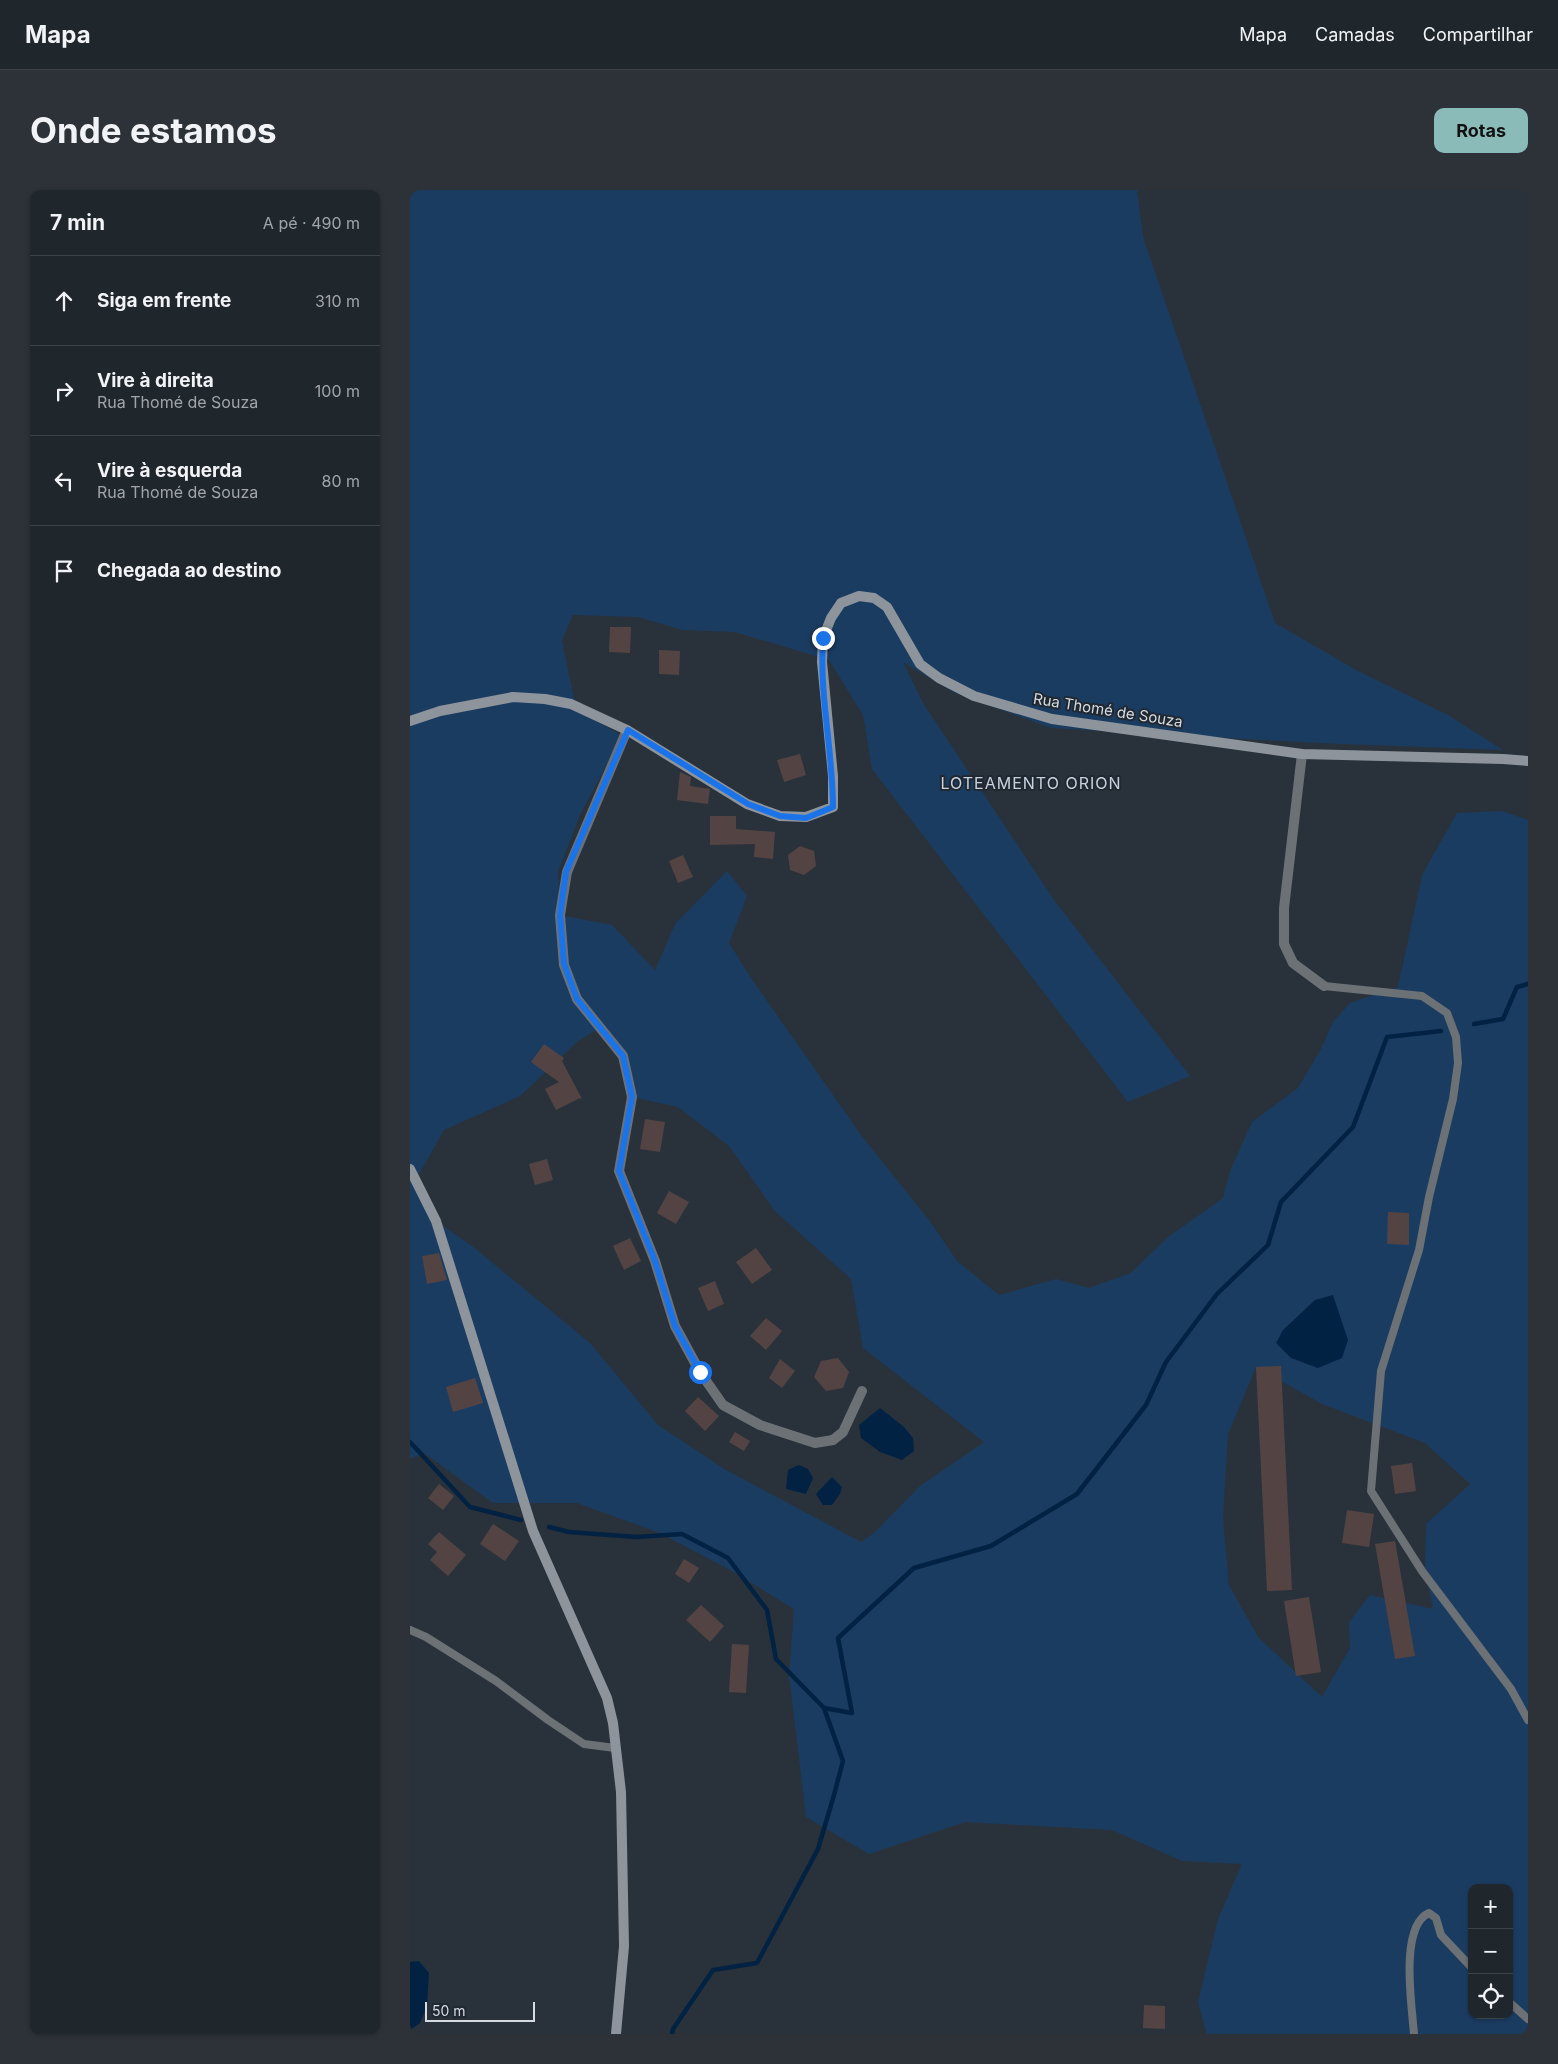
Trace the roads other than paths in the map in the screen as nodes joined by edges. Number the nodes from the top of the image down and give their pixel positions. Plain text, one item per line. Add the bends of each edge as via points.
1 (410, 722) edge
2 (628, 730) junction
3 (1302, 754) junction
4 (1528, 761) edge
5 (1324, 986) joint
6 (410, 1169) edge
7 (862, 1390) dead end
8 (410, 1630) edge
9 (1528, 1720) edge
10 (615, 1748) junction
11 (1468, 1964) edge
12 (1513, 2006) edge
13 (1528, 2019) edge
14 (616, 2034) edge
15 (1414, 2034) edge

1 - 2 street via 440,711 513,697 570,704
2 - 3 street, Rua Thomé de Souza via 748,804 780,816 806,818 833,807 823,638 841,603 859,596 874,598 887,607 920,664 974,696 1052,719
2 - 7 street via 566,872 560,915 564,964 577,999 623,1056 632,1097 619,1171 655,1261 675,1326 700,1372 723,1405 760,1425 815,1443 833,1440 843,1432
3 - 4 street, Rua Thomé de Souza
3 - 5 street via 1284,908 1284,944 1293,963
5 - 9 lane via 1422,996 1447,1013 1456,1037 1458,1063 1453,1100 1419,1250 1381,1370 1371,1491 1422,1571 1512,1689
6 - 10 street via 436,1221 533,1531 606,1698
8 - 10 lane via 496,1681 584,1744
10 - 14 street via 621,1792 624,1946
11 - 15 lane via 1440,1934 1436,1918 1429,1913 1423,1916 1415,1931 1408,1965
12 - 13 lane

